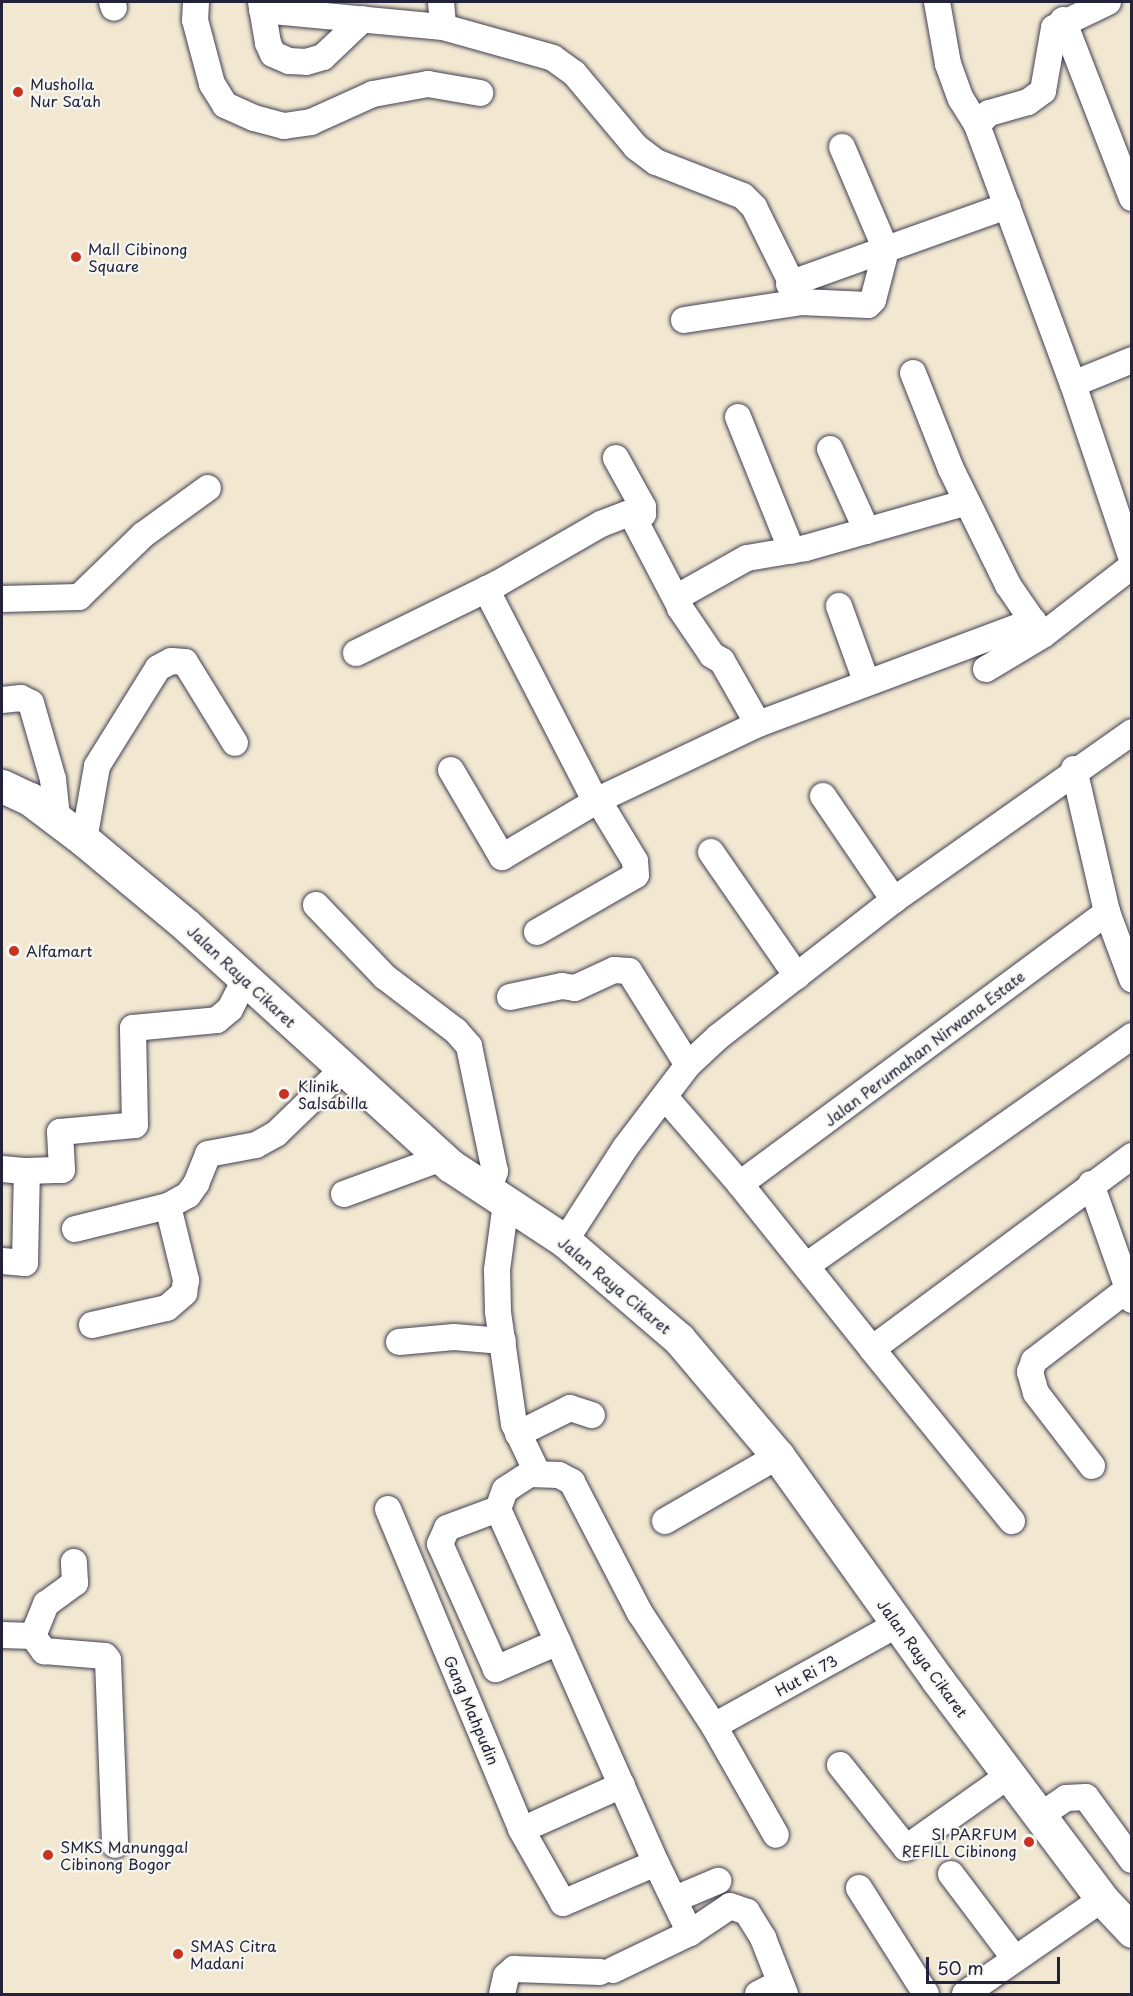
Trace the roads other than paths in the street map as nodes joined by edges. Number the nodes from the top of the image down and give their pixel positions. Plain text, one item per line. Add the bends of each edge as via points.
1 (196, 2) edge
2 (441, 2) edge
3 (937, 2) edge
4 (1108, 2) edge
5 (261, 6) edge
6 (363, 19) junction
7 (1063, 20) junction
8 (443, 27) junction
9 (480, 93) dead end
10 (977, 125) junction
11 (842, 147) dead end
12 (1131, 198) edge
13 (1007, 206) junction
14 (886, 250) junction
15 (795, 293) junction
16 (684, 320) dead end
17 (1131, 360) edge
18 (913, 373) dead end
19 (1073, 384) junction
20 (738, 417) dead end
21 (830, 449) dead end
22 (616, 458) dead end
23 (208, 488) dead end
24 (967, 502) junction
25 (633, 517) junction
26 (867, 531) junction
27 (792, 551) junction
28 (1131, 559) edge
29 (1131, 566) edge
30 (486, 589) junction
31 (2, 598) edge
32 (678, 603) junction
33 (839, 606) dead end
34 (1038, 628) junction
35 (356, 653) dead end
36 (986, 669) dead end
37 (866, 681) junction
38 (2, 700) edge
39 (758, 724) junction
40 (1131, 732) edge
41 (235, 743) dead end
42 (451, 770) dead end
43 (1074, 770) junction
44 (2, 786) edge
45 (824, 796) dead end
46 (597, 801) junction
47 (57, 818) junction
48 (84, 840) junction
49 (711, 852) dead end
50 (894, 900) junction
51 (316, 905) dead end
52 (1107, 912) junction
53 (537, 932) dead end
54 (797, 976) junction
55 (1131, 980) edge
56 (245, 981) junction
57 (510, 997) dead end
58 (1131, 1036) edge
59 (688, 1065) junction
60 (344, 1068) junction
61 (665, 1097) junction
62 (1131, 1156) edge
63 (442, 1158) junction
64 (2, 1169) edge
65 (27, 1171) junction
66 (740, 1184) junction
67 (1091, 1184) junction
68 (344, 1194) dead end
69 (497, 1198) junction
70 (168, 1206) junction
71 (75, 1229) dead end
72 (566, 1241) junction
73 (2, 1261) edge
74 (806, 1266) junction
75 (1130, 1294) edge
76 (92, 1325) dead end
77 (503, 1341) junction
78 (399, 1342) dead end
79 (872, 1349) junction
80 (592, 1415) dead end
81 (518, 1434) junction
82 (778, 1456) junction
83 (1092, 1466) dead end
84 (537, 1472) junction
85 (388, 1509) dead end
86 (498, 1509) junction
87 (664, 1521) dead end
88 (1012, 1521) dead end
89 (74, 1562) dead end
90 (898, 1624) junction
91 (2, 1635) edge
92 (33, 1636) junction
93 (558, 1642) junction
94 (496, 1669) junction
95 (462, 1685) junction
96 (714, 1726) junction
97 (840, 1766) dead end
98 (1011, 1774) junction
99 (622, 1785) junction
100 (1041, 1815) junction
101 (537, 1823) dead end
102 (776, 1835) dead end
103 (115, 1845) dead end
104 (1131, 1860) edge
105 (656, 1863) junction
106 (951, 1874) dead end
107 (718, 1881) dead end
108 (859, 1888) dead end
109 (675, 1899) junction
110 (1102, 1899) junction
111 (1131, 1931) edge
112 (690, 1933) junction
113 (1015, 1959) junction
114 (783, 1989) edge
115 (502, 1995) edge
116 (758, 1995) edge
117 (926, 1995) edge
118 (965, 1995) edge

1 - 9 street via 195,20 212,84 225,105 254,118 284,126 311,122 373,94 428,84
2 - 8 street
3 - 10 street via 948,64 961,99
4 - 7 street
5 - 6 street
5 - 6 street via 273,54 306,62 323,57
6 - 8 street
7 - 10 street via 1050,37 1043,91 1029,102 989,113
7 - 12 street
8 - 15 street via 553,58 574,73 636,147 656,162 743,196 757,213
10 - 13 street
11 - 14 street
13 - 14 street
13 - 19 street
14 - 15 street
14 - 15 street via 875,296 868,304
15 - 16 street
17 - 19 street
18 - 24 street
19 - 28 street
20 - 27 street
21 - 26 street
22 - 25 street via 643,507 643,514
23 - 31 street via 143,535 79,597
24 - 26 street
24 - 34 street via 1008,585
25 - 30 street via 627,514 601,524
25 - 32 street
26 - 27 street
27 - 32 street via 747,558 682,593
29 - 34 street
30 - 35 street
30 - 46 street
32 - 39 street via 712,655 722,662
33 - 37 street
34 - 36 street
34 - 37 street
37 - 39 street
38 - 47 street via 21,698 31,703 53,779
39 - 46 street
40 - 43 street
41 - 48 street via 185,662 171,661 158,668 97,766
42 - 46 street via 500,857
43 - 50 street
43 - 52 street
44 - 47 main road, Jalan Raya Cikaret
45 - 50 street
46 - 53 street via 635,861 636,875
47 - 48 main road, Jalan Raya Cikaret
48 - 56 main road, Jalan Raya Cikaret via 186,925
49 - 54 street
50 - 54 street
51 - 69 street via 385,977 456,1031 469,1046
52 - 55 street
52 - 66 street, Jalan Perumahan Nirwana Estate
54 - 59 street
56 - 60 main road, Jalan Raya Cikaret
56 - 65 street via 230,1009 217,1020 133,1028 135,1125 60,1132 62,1170
57 - 59 street via 562,986 575,988 614,970 629,971
58 - 74 street
59 - 61 street
60 - 63 main road, Jalan Raya Cikaret
60 - 70 street via 276,1134 256,1145 208,1154 196,1184
61 - 66 street
61 - 72 street via 625,1148
62 - 67 street
63 - 68 street
63 - 69 main road, Jalan Raya Cikaret
64 - 65 street
65 - 73 street via 25,1263
66 - 74 street
67 - 75 street
67 - 79 street
69 - 72 main road, Jalan Raya Cikaret
69 - 77 street via 497,1270
70 - 71 street
70 - 76 street via 186,1280 184,1293 167,1308
72 - 82 main road, Jalan Raya Cikaret via 679,1339
74 - 79 street
75 - 83 street via 1034,1361 1030,1372 1036,1393
77 - 78 street via 454,1337
77 - 81 street
79 - 88 street
80 - 81 street via 570,1408
81 - 84 street
82 - 87 street
82 - 90 main road, Jalan Raya Cikaret
84 - 86 street via 505,1490
84 - 96 street via 559,1475 578,1489 640,1613
85 - 95 street, Gang Mahpudin
86 - 93 street
86 - 94 street via 454,1524 441,1536 440,1544
89 - 92 street via 75,1583 46,1604
90 - 96 street, Hut Ri 73
90 - 98 main road, Jalan Raya Cikaret
91 - 92 street
92 - 103 street via 44,1651 105,1656 108,1660
93 - 94 street
93 - 99 street
94 - 95 street
95 - 105 street, Gang Mahpudin via 521,1829 566,1903
96 - 102 street
97 - 98 street via 906,1848
98 - 100 main road, Jalan Raya Cikaret
99 - 101 street
99 - 105 street
100 - 104 street via 1066,1798 1086,1797
100 - 110 main road, Jalan Raya Cikaret
105 - 109 street
106 - 113 street
107 - 109 street
108 - 117 street
109 - 112 street
110 - 111 main road, Jalan Raya Cikaret
110 - 113 street
112 - 114 street via 730,1906 747,1912 763,1938
112 - 115 street via 607,1971 514,1969 506,1976
113 - 118 street
114 - 116 street

